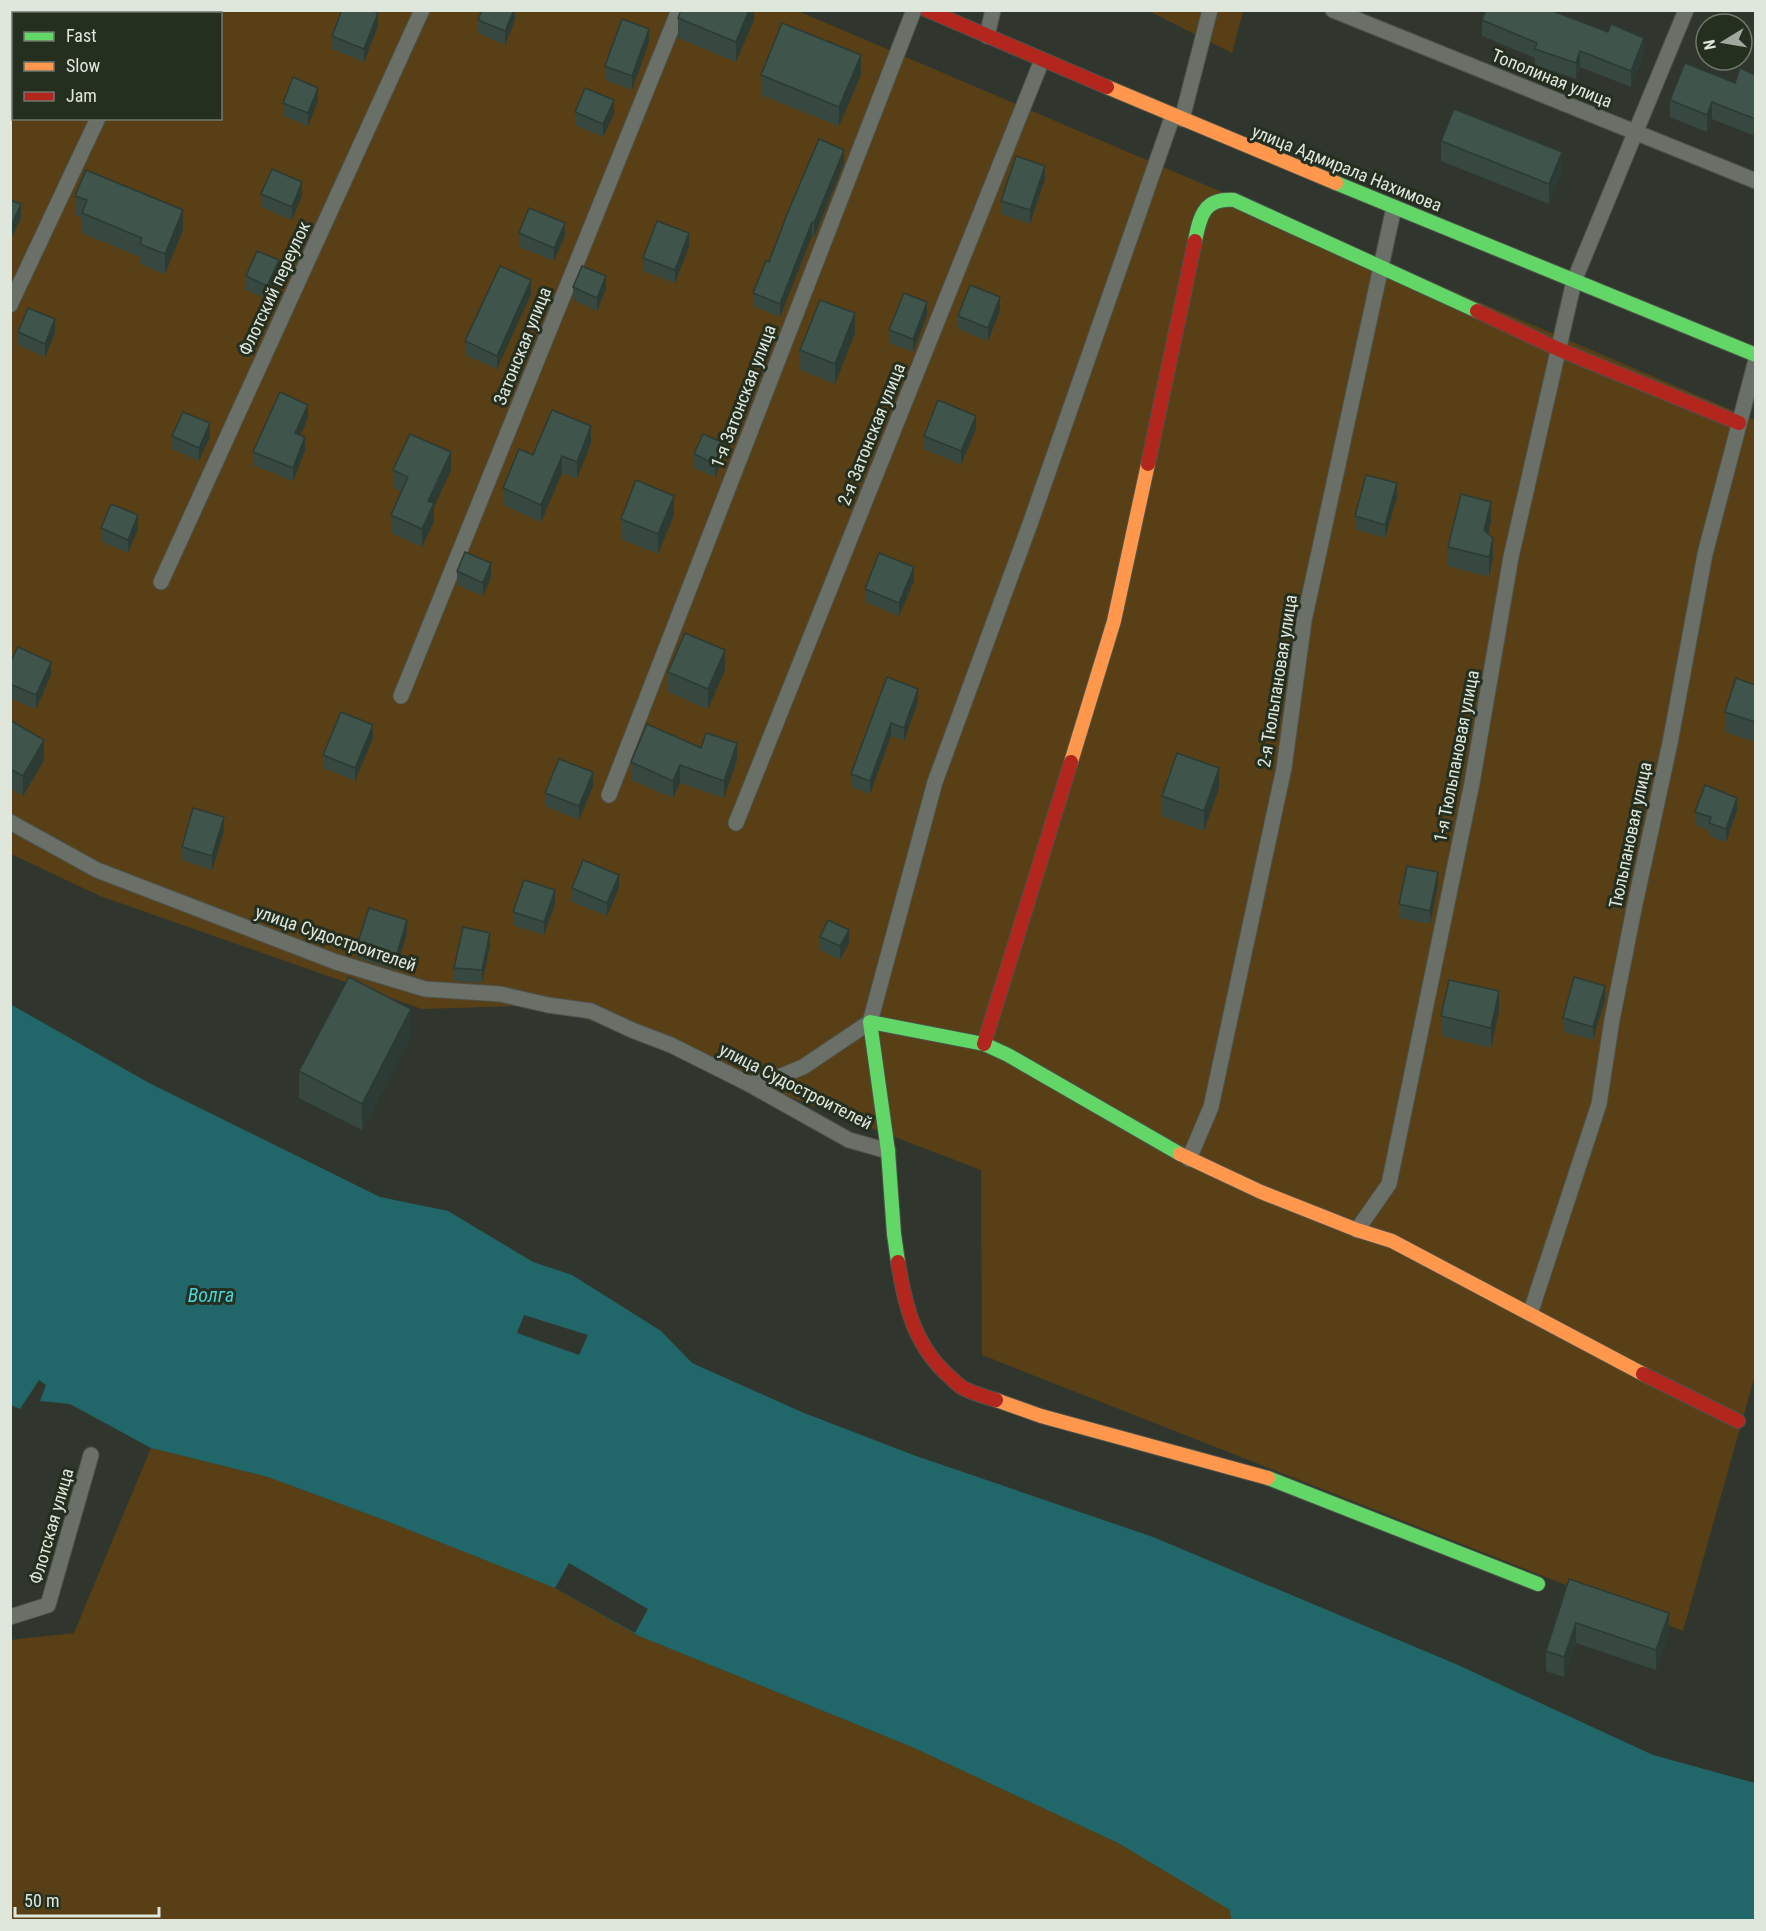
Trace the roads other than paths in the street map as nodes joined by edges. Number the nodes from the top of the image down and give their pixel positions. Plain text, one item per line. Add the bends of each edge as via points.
1 (422, 10) edge
2 (679, 10) edge
3 (914, 10) edge
4 (927, 10) edge
5 (993, 10) edge
6 (1210, 10) edge
7 (1333, 10) edge
8 (1686, 10) edge
9 (987, 36) junction
10 (1042, 60) junction
11 (1177, 117) junction
12 (97, 120) edge
13 (1635, 132) junction
14 (1755, 181) edge
15 (1394, 207) junction
16 (1382, 266) junction
17 (1574, 280) junction
18 (10, 305) edge
19 (1558, 349) junction
20 (1755, 355) edge
21 (1755, 360) edge
22 (1739, 423) junction
23 (161, 582) dead end
24 (401, 696) dead end
25 (609, 795) dead end
26 (10, 822) edge
27 (736, 823) dead end
28 (870, 1022) junction
29 (984, 1044) junction
30 (749, 1084) junction
31 (888, 1151) junction
32 (1189, 1159) junction
33 (1357, 1230) junction
34 (1530, 1314) junction
35 (1738, 1421) dead end
36 (91, 1455) dead end
37 (1538, 1584) dead end
38 (10, 1617) edge

1 - 23 street, Флотский переулок
2 - 24 street, Затонская улица
3 - 25 street, 1-я Затонская улица
4 - 9 street, улица Адмирала Нахимова
5 - 9 street
6 - 11 street
7 - 13 street, Тополиная улица
8 - 13 street, 1-я Тюльпановая улица
9 - 10 street, улица Адмирала Нахимова
10 - 11 street, улица Адмирала Нахимова
10 - 27 street, 2-я Затонская улица
11 - 15 street, улица Адмирала Нахимова
11 - 28 street via 935,782
12 - 18 street
13 - 14 street, Тополиная улица
13 - 17 street, 1-я Тюльпановая улица
15 - 16 street, 2-я Тюльпановая улица
15 - 17 street, улица Адмирала Нахимова
16 - 19 street
16 - 29 street via 1234,200 1221,198 1201,214 1114,621
16 - 32 street, 2-я Тюльпановая улица via 1304,621 1284,768 1211,1107
17 - 19 street, 1-я Тюльпановая улица
17 - 20 street, улица Адмирала Нахимова
19 - 22 street
19 - 33 street, 1-я Тюльпановая улица via 1511,558 1472,783 1389,1184
21 - 22 street, Тюльпановая улица
22 - 34 street, Тюльпановая улица via 1706,554 1612,1020 1599,1104
26 - 30 street, улица Судостроителей via 97,870 336,962 425,989 500,994 591,1011
28 - 29 street
28 - 30 street via 803,1067
28 - 31 street
29 - 32 street
30 - 31 street, улица Судостроителей via 849,1140
31 - 37 street via 894,1234 912,1324 926,1349 964,1389 1041,1416 1269,1478
32 - 33 street
33 - 34 street via 1392,1241
34 - 35 street
36 - 38 street, Флотская улица via 48,1605

